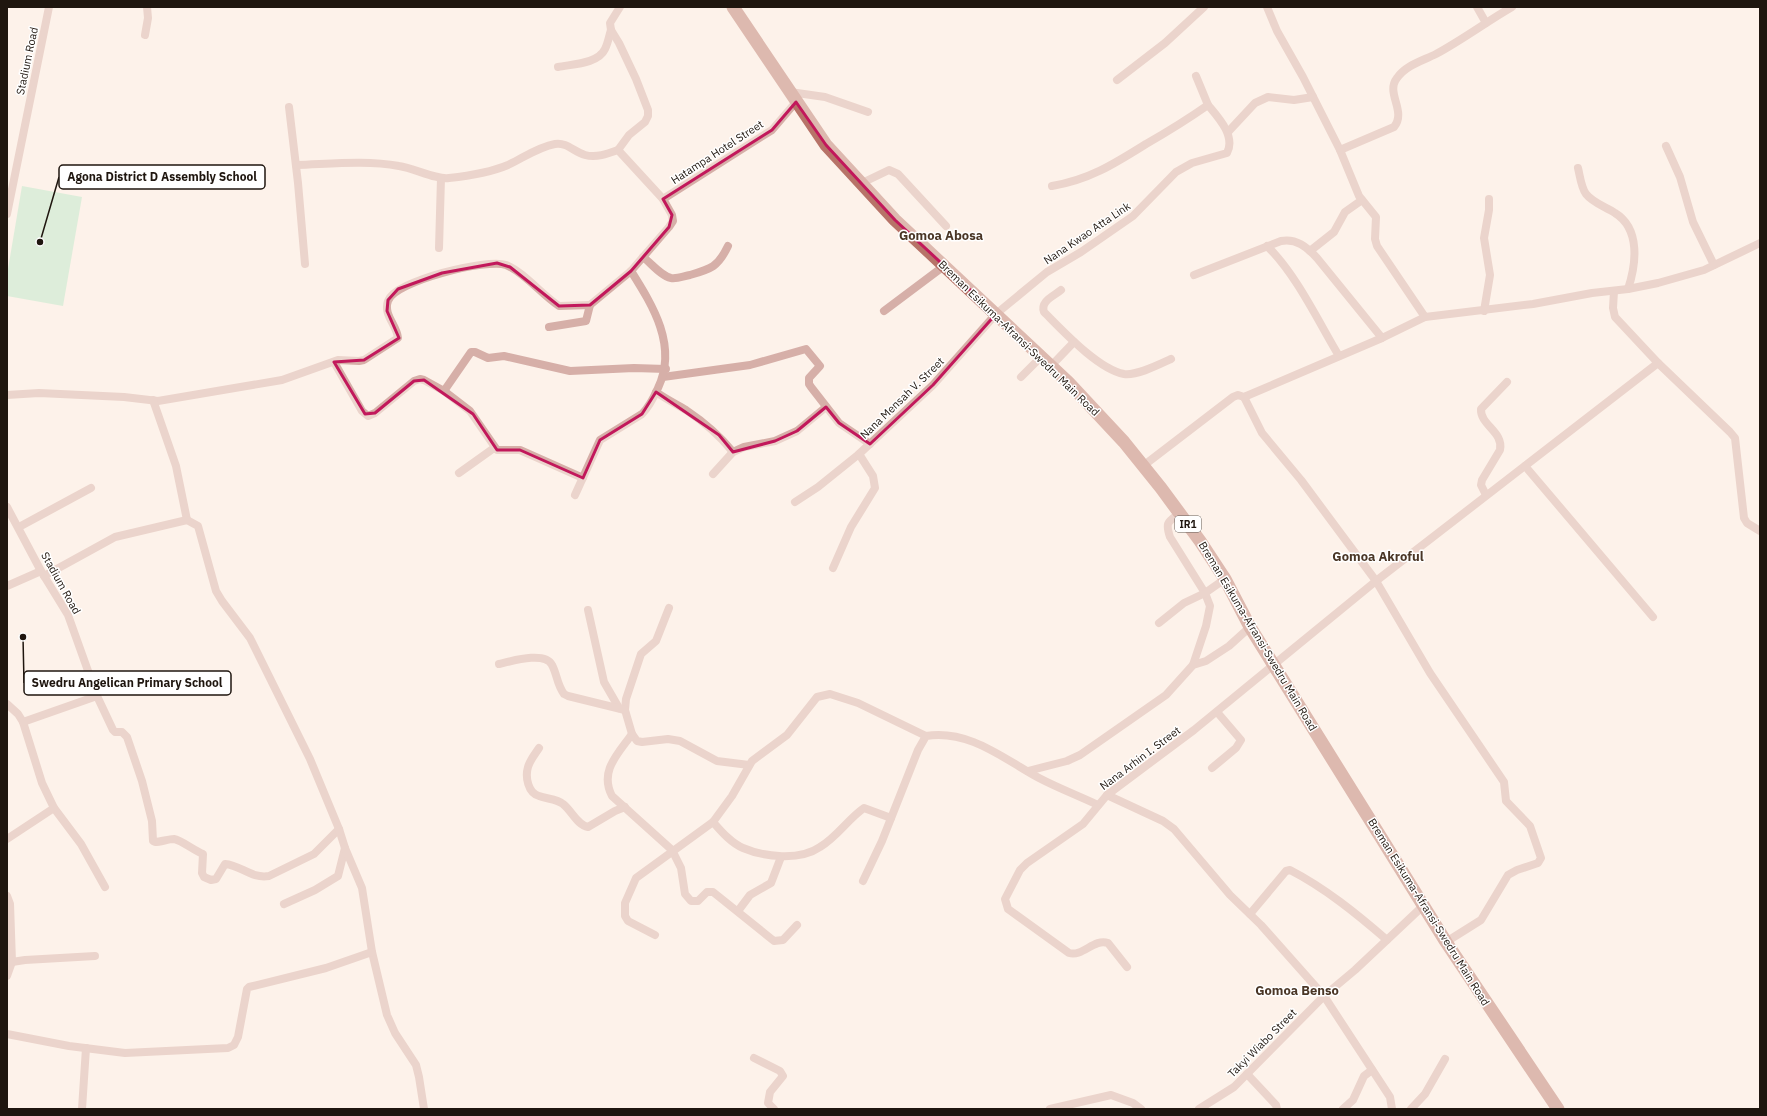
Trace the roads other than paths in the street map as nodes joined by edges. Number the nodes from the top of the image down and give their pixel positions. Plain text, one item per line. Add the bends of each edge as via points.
1 (49, 7) edge
2 (147, 7) edge
3 (620, 7) edge
4 (733, 7) edge
5 (1204, 7) edge
6 (1267, 7) edge
7 (1477, 7) edge
8 (1512, 7) edge
9 (1486, 22) junction
10 (611, 30) junction
11 (145, 35) dead end
12 (558, 67) dead end
13 (1196, 76) dead end
14 (1117, 80) dead end
15 (793, 97) junction
16 (1313, 97) junction
17 (1208, 105) junction
18 (289, 107) dead end
19 (868, 112) dead end
20 (1228, 132) junction
21 (1666, 146) dead end
22 (618, 150) junction
23 (1340, 150) junction
24 (296, 165) junction
25 (1578, 168) dead end
26 (441, 178) junction
27 (862, 183) junction
28 (1052, 186) dead end
29 (1489, 199) dead end
30 (663, 200) junction
31 (1362, 200) junction
32 (7, 214) edge
33 (946, 226) dead end
34 (1760, 243) edge
35 (728, 246) dead end
36 (1267, 246) junction
37 (439, 248) dead end
38 (1310, 251) junction
39 (644, 257) junction
40 (305, 264) dead end
41 (1714, 265) junction
42 (944, 266) junction
43 (631, 271) junction
44 (1194, 274) dead end
45 (1628, 289) junction
46 (1061, 290) dead end
47 (1614, 291) junction
48 (590, 304) junction
49 (1484, 310) junction
50 (884, 311) dead end
51 (996, 314) junction
52 (1425, 317) junction
53 (549, 327) dead end
54 (1382, 338) junction
55 (1074, 342) junction
56 (1339, 356) junction
57 (1041, 357) junction
58 (1171, 359) dead end
59 (334, 362) junction
60 (1658, 364) junction
61 (1051, 366) junction
62 (666, 368) junction
63 (1021, 376) dead end
64 (663, 377) junction
65 (1507, 382) dead end
66 (444, 391) junction
67 (656, 392) junction
68 (7, 395) edge
69 (1244, 397) junction
70 (153, 400) junction
71 (826, 407) junction
72 (870, 444) junction
73 (494, 448) junction
74 (733, 452) junction
75 (859, 454) junction
76 (1144, 466) junction
77 (1525, 466) junction
78 (459, 473) dead end
79 (713, 474) dead end
80 (583, 478) junction
81 (91, 488) dead end
82 (575, 495) dead end
83 (1486, 495) junction
84 (795, 502) dead end
85 (7, 507) edge
86 (1180, 513) junction
87 (188, 520) junction
88 (19, 528) junction
89 (1760, 531) edge
90 (833, 568) dead end
91 (43, 574) junction
92 (1225, 580) junction
93 (1376, 581) junction
94 (7, 586) edge
95 (1205, 593) junction
96 (669, 608) dead end
97 (588, 610) dead end
98 (1653, 617) dead end
99 (1159, 623) dead end
100 (1250, 627) junction
101 (499, 664) dead end
102 (1192, 665) junction
103 (1274, 665) junction
104 (97, 696) junction
105 (7, 704) edge
106 (622, 709) junction
107 (1217, 712) junction
108 (23, 722) junction
109 (632, 734) junction
110 (926, 736) junction
111 (539, 748) dead end
112 (749, 765) junction
113 (1212, 768) dead end
114 (1028, 771) junction
115 (1107, 795) junction
116 (1098, 805) junction
117 (625, 807) junction
118 (54, 808) junction
119 (891, 818) junction
120 (713, 822) junction
121 (339, 829) junction
122 (7, 838) edge
123 (345, 848) junction
124 (672, 850) junction
125 (781, 856) junction
126 (863, 881) dead end
127 (105, 887) dead end
128 (7, 896) edge
129 (284, 904) dead end
130 (1423, 906) junction
131 (738, 911) junction
132 (1250, 914) junction
133 (796, 925) dead end
134 (654, 934) dead end
135 (1387, 940) junction
136 (1446, 942) junction
137 (372, 952) junction
138 (95, 956) dead end
139 (12, 962) junction
140 (1127, 967) dead end
141 (7, 976) edge
142 (1324, 996) junction
143 (7, 1034) edge
144 (86, 1048) junction
145 (754, 1058) dead end
146 (1445, 1059) dead end
147 (1372, 1070) junction
148 (1247, 1074) junction
149 (82, 1109) edge
150 (424, 1109) edge
151 (774, 1109) edge
152 (1050, 1109) edge
153 (1140, 1109) edge
154 (1199, 1109) edge
155 (1277, 1109) edge
156 (1343, 1109) edge
157 (1392, 1109) edge
158 (1411, 1109) edge
159 (1558, 1109) edge

1 - 32 street, Stadium Road
2 - 11 street
3 - 10 street via 610,23
4 - 15 main road, Breman Esikuma-Afransi-Swedru Main Road / IR1
5 - 14 street via 1171,38
6 - 16 street
7 - 9 street
8 - 9 street
9 - 23 street via 1435,54 1416,62 1396,78 1393,85 1400,114 1399,121 1394,127
10 - 12 street via 600,56 593,60
10 - 22 street via 636,79 648,110 645,122 629,135
13 - 17 street
15 - 19 street via 825,97
15 - 27 main road, Breman Esikuma-Afransi-Swedru Main Road / IR1 via 826,145
15 - 30 street, Hatampa Hotel Street via 772,130
16 - 20 street via 1294,100 1268,97 1255,104
16 - 23 street
17 - 20 street
17 - 28 street via 1095,174
18 - 24 street
20 - 51 street, Nana Kwao Atta Link via 1228,151 1192,163 1176,172 1133,216 1047,272
21 - 41 street via 1680,177 1693,222
22 - 26 street via 596,156 584,155 563,144 555,144 481,173
22 - 30 street
23 - 31 street
24 - 26 street via 380,163 421,171
24 - 40 street
25 - 45 street via 1586,194 1623,218 1628,226 1635,263
26 - 37 street
27 - 33 street via 889,170 898,174
27 - 42 main road, Breman Esikuma-Afransi-Swedru Main Road / IR1 via 895,220
29 - 49 street via 1490,210 1484,238 1490,275
30 - 39 street via 673,221
31 - 38 street via 1345,212 1334,232
31 - 52 street via 1376,217 1377,246
34 - 41 street
35 - 39 street via 722,258 709,270 679,277 671,278 662,273
36 - 38 street via 1288,240 1298,242
36 - 44 street
36 - 56 street via 1290,275
38 - 54 street
39 - 43 street
41 - 45 street via 1658,283
42 - 50 street
42 - 51 main road, Breman Esikuma-Afransi-Swedru Main Road / IR1
43 - 48 street
43 - 62 street via 657,316 665,350
45 - 47 street
46 - 55 street via 1044,303 1043,310
47 - 49 street
47 - 60 street via 1615,317
48 - 53 street via 586,321
48 - 59 street via 559,306 504,264 442,273 418,280 398,290 388,300 387,311 397,333 396,340 364,360
49 - 52 street
51 - 57 main road, Breman Esikuma-Afransi-Swedru Main Road / IR1
51 - 72 street, Nana Mensah V. Street via 933,385
52 - 54 street
54 - 56 street
55 - 58 street via 1081,349 1123,374 1149,369
55 - 61 street
56 - 69 street
57 - 61 main road, Breman Esikuma-Afransi-Swedru Main Road / IR1
57 - 63 street
59 - 66 street via 362,411 368,416 416,380 424,380
59 - 70 street via 282,380
60 - 77 street, Nana Arhin I. Street
60 - 89 street via 1736,438 1744,518 1747,524
61 - 76 main road, Breman Esikuma-Afransi-Swedru Main Road / IR1 via 1109,424
62 - 64 street
62 - 66 street via 570,371 504,356 488,358 471,352
64 - 67 street
64 - 71 street via 750,365 806,349 820,366 809,378 809,384
65 - 83 street via 1481,409 1484,418 1500,438 1501,444 1482,480 1481,485
66 - 73 street via 474,414
67 - 74 street via 719,435
67 - 80 street via 642,414 600,440
68 - 70 street via 39,393
69 - 76 street via 1238,396 1228,400
69 - 93 street via 1262,433 1301,480
70 - 87 street via 176,466
71 - 72 street via 839,423
71 - 74 street via 797,431 775,441 744,447
72 - 75 street, Nana Mensah V. Street
73 - 78 street
73 - 80 street via 520,450
74 - 79 street
75 - 84 street
75 - 90 street, Nana Mensah V. Street via 873,476 875,488 851,527
76 - 86 main road, Breman Esikuma-Afransi-Swedru Main Road / IR1
77 - 83 street, Nana Arhin I. Street
77 - 98 street
80 - 82 street
81 - 88 street
83 - 93 street, Nana Arhin I. Street
85 - 88 street, Stadium Road
86 - 92 main road, Breman Esikuma-Afransi-Swedru Main Road / IR1
86 - 95 street via 1168,522 1167,528
87 - 91 street via 115,536
87 - 121 street via 198,526 216,592 250,638 310,759
88 - 91 street, Stadium Road
91 - 94 street
91 - 104 street, Stadium Road via 68,615
92 - 95 street
92 - 100 main road, Breman Esikuma-Afransi-Swedru Main Road / IR1
93 - 103 street, Nana Arhin I. Street
93 - 136 street via 1430,673 1504,782 1507,803 1530,826 1541,858 1538,863 1508,875 1481,920
95 - 99 street via 1184,603
95 - 102 street via 1209,601 1209,610
96 - 106 street via 656,640 641,654
97 - 106 street via 604,682
100 - 102 street via 1223,650 1206,661
100 - 103 main road, Breman Esikuma-Afransi-Swedru Main Road / IR1
101 - 106 street via 542,657 552,665 564,694
102 - 114 street via 1166,694 1080,755 1067,762
103 - 107 street, Nana Arhin I. Street
103 - 130 main road, Breman Esikuma-Afransi-Swedru Main Road / IR1
104 - 108 street
104 - 121 street, Stadium Road via 115,732 122,732 127,737 152,821 153,841 175,839 203,854 204,877 216,879 225,864 231,864 259,877 269,876 314,854
105 - 108 street
106 - 109 street
107 - 113 street via 1241,740 1236,748
107 - 115 street, Nana Arhin I. Street
108 - 118 street via 42,783
109 - 112 street via 642,742 668,739 680,741 717,761
109 - 117 street via 607,774 608,789
110 - 112 street via 858,703 822,694 812,702 787,735 757,756
110 - 114 street via 967,739
110 - 119 street
111 - 117 street via 527,768 526,777 529,787 537,796 559,802 581,824 588,827
112 - 120 street via 732,796
114 - 116 street
115 - 116 street, Nana Arhin I. Street
115 - 132 street via 1168,824
116 - 140 street, Nana Arhin I. Street via 1083,824 1023,866 1005,903 1008,909 1069,953 1075,954 1104,941
117 - 124 street
118 - 122 street
118 - 127 street via 81,844
119 - 125 street via 864,808 821,847 809,852
119 - 126 street
120 - 124 street
120 - 125 street via 743,848 771,856
121 - 123 street
123 - 129 street via 338,876
123 - 137 street via 362,888
124 - 131 street via 681,868 686,894 691,901 698,901 707,892 713,892
124 - 134 street via 636,878 625,903 624,909 628,920
125 - 131 street via 771,883 750,895
128 - 139 street via 10,904
130 - 135 street, Takyi Wiabo Street
130 - 136 main road, Breman Esikuma-Afransi-Swedru Main Road / IR1
131 - 133 street via 774,941 783,940
132 - 135 street via 1286,871 1290,870 1332,896
132 - 142 street
135 - 142 street, Takyi Wiabo Street
136 - 159 main road, Breman Esikuma-Afransi-Swedru Main Road / IR1
137 - 144 street via 326,968 252,985 247,989 238,1036 234,1045 228,1048 124,1053
137 - 150 street via 389,1021 418,1072
138 - 139 street
139 - 141 street
142 - 147 street
142 - 148 street, Takyi Wiabo Street
143 - 144 street
144 - 149 street
145 - 151 street via 780,1071 784,1076 768,1096 768,1103
146 - 158 street via 1426,1094
147 - 156 street via 1364,1076 1353,1100
147 - 157 street via 1390,1097
148 - 154 street, Takyi Wiabo Street via 1228,1091
148 - 155 street
152 - 153 street via 1111,1095 1133,1103

